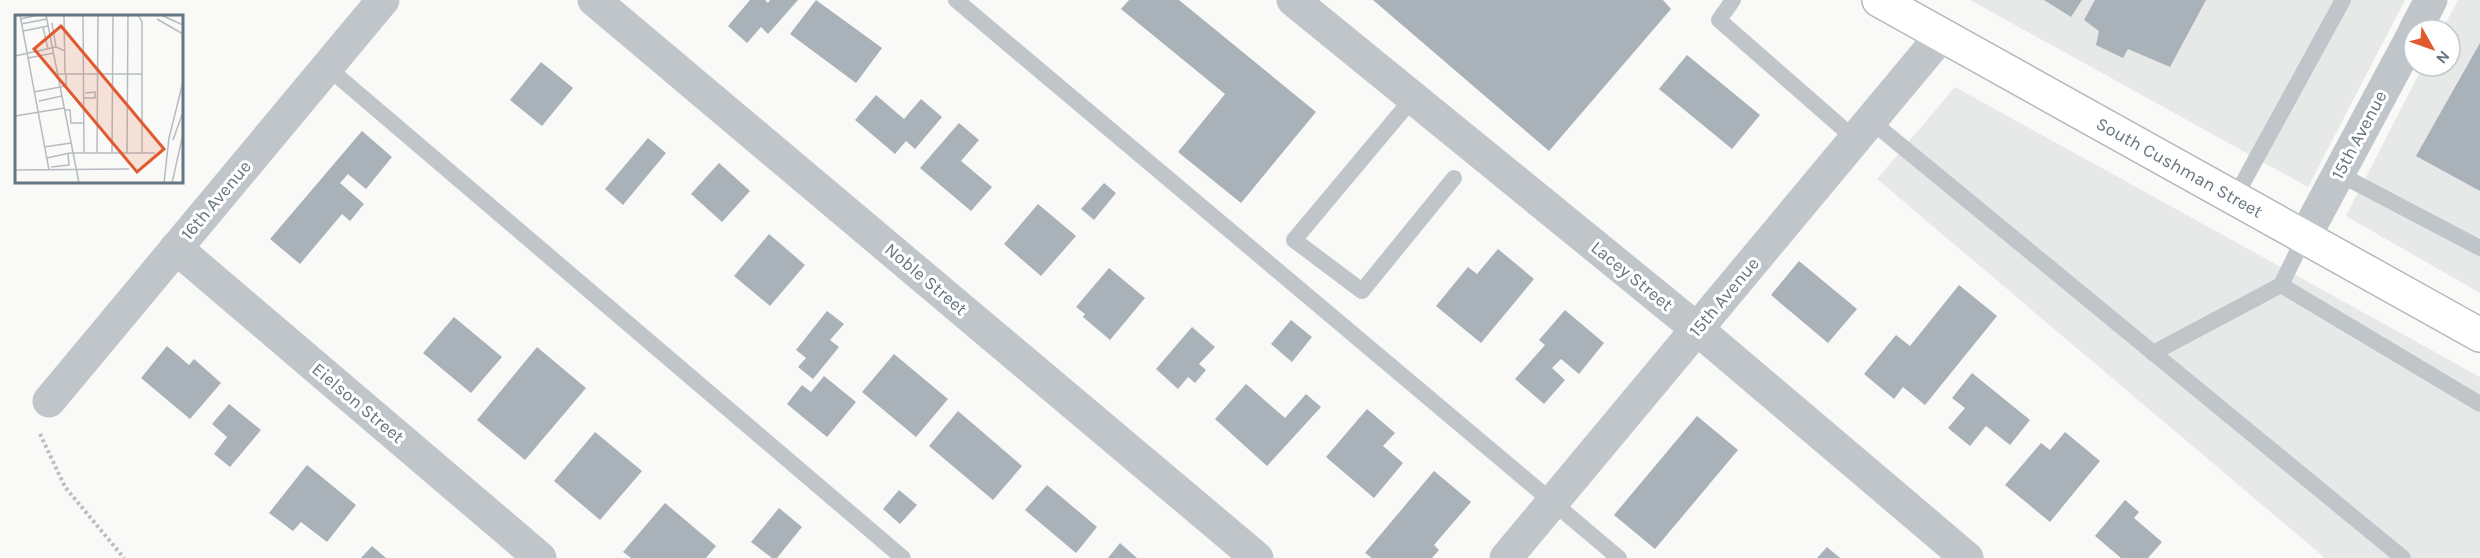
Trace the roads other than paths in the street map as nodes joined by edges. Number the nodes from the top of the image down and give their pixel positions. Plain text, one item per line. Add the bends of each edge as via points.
1 (383, 0) edge
2 (594, 0) edge
3 (956, 0) edge
4 (1293, 0) edge
5 (1733, 0) edge
6 (1879, 0) edge
7 (2343, 0) edge
8 (2431, 0) edge
9 (2422, 18) edge
10 (1941, 36) junction
11 (2402, 55) edge
12 (327, 67) junction
13 (1413, 98) junction
14 (1863, 130) junction
15 (2338, 174) junction
16 (1454, 178) dead end
17 (2234, 199) junction
18 (2304, 238) junction
19 (176, 248) junction
20 (2480, 248) edge
21 (2281, 285) junction
22 (1697, 329) junction
23 (2480, 335) edge
24 (2153, 353) junction
25 (49, 401) road end
26 (2480, 404) edge
27 (1553, 501) junction
28 (540, 558) edge
29 (903, 558) edge
30 (1257, 558) edge
31 (1506, 558) edge
32 (1619, 558) edge
33 (1967, 558) edge
34 (2403, 558) edge

1 - 12 street, 16th Avenue
2 - 30 street, Noble Street
3 - 27 lane
4 - 13 street, Lacey Street
5 - 14 lane via 1719,20
6 - 10 main road, South Cushman Street
7 - 17 lane
8 - 9 street, 15th Avenue
10 - 14 street, 15th Avenue
10 - 17 main road, South Cushman Street
11 - 15 street, 15th Avenue
12 - 19 street, 16th Avenue
12 - 29 lane
13 - 16 lane via 1294,240 1362,291
13 - 22 street, Lacey Street
14 - 22 street, 15th Avenue
14 - 24 lane
15 - 18 street, 15th Avenue
15 - 20 lane
17 - 18 main road, South Cushman Street
18 - 21 lane
18 - 23 main road, South Cushman Street
19 - 25 street, 16th Avenue
19 - 28 street, Eielson Street
21 - 24 lane
21 - 26 lane
22 - 27 street, 15th Avenue
22 - 33 street, Lacey Street
24 - 34 lane
27 - 31 street, 15th Avenue
27 - 32 lane

